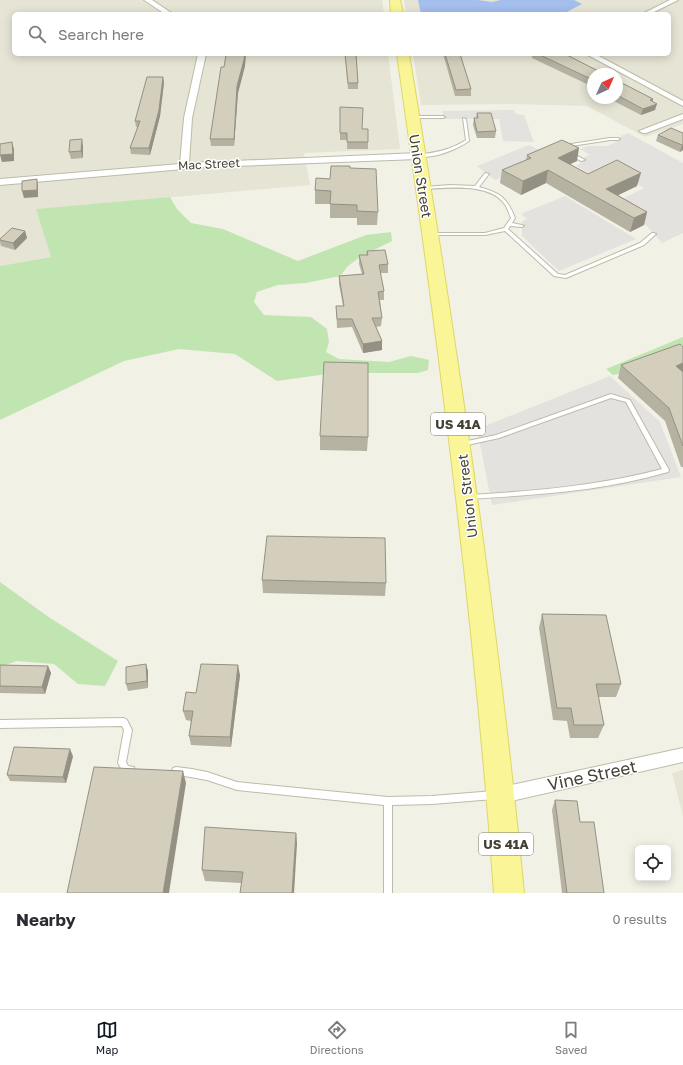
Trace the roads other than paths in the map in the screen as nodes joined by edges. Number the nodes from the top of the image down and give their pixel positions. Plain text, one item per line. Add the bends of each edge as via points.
1 (147, 0) edge
2 (395, 0) edge
3 (671, 1) edge
4 (683, 4) edge
5 (167, 12) edge
6 (397, 12) edge
7 (649, 12) edge
8 (202, 56) edge
9 (403, 56) edge
10 (594, 56) edge
11 (683, 104) edge
12 (683, 116) edge
13 (412, 117) junction
14 (443, 117) dead end
15 (464, 119) dead end
16 (642, 131) dead end
17 (618, 140) dead end
18 (418, 156) junction
19 (583, 160) dead end
20 (184, 166) junction
21 (486, 174) dead end
22 (0, 182) edge
23 (477, 187) junction
24 (423, 188) junction
25 (509, 224) junction
26 (522, 226) dead end
27 (506, 229) junction
28 (430, 234) junction
29 (654, 234) dead end
30 (461, 445) junction
31 (467, 498) junction
32 (0, 724) edge
33 (683, 755) edge
34 (142, 770) edge
35 (165, 771) edge
36 (502, 795) junction
37 (388, 801) junction
38 (388, 893) edge
39 (509, 893) edge

1 - 5 street
2 - 6 main road
3 - 4 street
3 - 7 street
8 - 20 street via 188,118
9 - 13 main road, Union Street / US 41A
10 - 11 street
12 - 16 street
13 - 14 lane
13 - 18 main road, Union Street / US 41A
15 - 18 lane via 468,140 457,148 436,155
17 - 19 lane via 559,147
18 - 20 street, Mac Street
18 - 24 main road, Union Street / US 41A
20 - 22 street, Mac Street
21 - 23 lane
23 - 24 lane
23 - 25 lane via 504,199 511,207 514,218
24 - 28 main road, Union Street / US 41A
25 - 26 lane
25 - 27 lane
27 - 28 lane via 485,234
27 - 29 lane via 556,275 566,277 642,244
28 - 30 main road, Union Street / US 41A
30 - 31 main road, Union Street / US 41A
30 - 31 lane via 497,437 611,396 628,401 666,470 638,478 528,494
31 - 36 main road, Union Street / US 41A
32 - 34 lane via 124,722 128,730 122,763 126,770
33 - 36 street, Vine Street
35 - 37 lane via 213,777 237,786
36 - 37 lane
36 - 39 main road, Union Street / US 41A
37 - 38 lane

